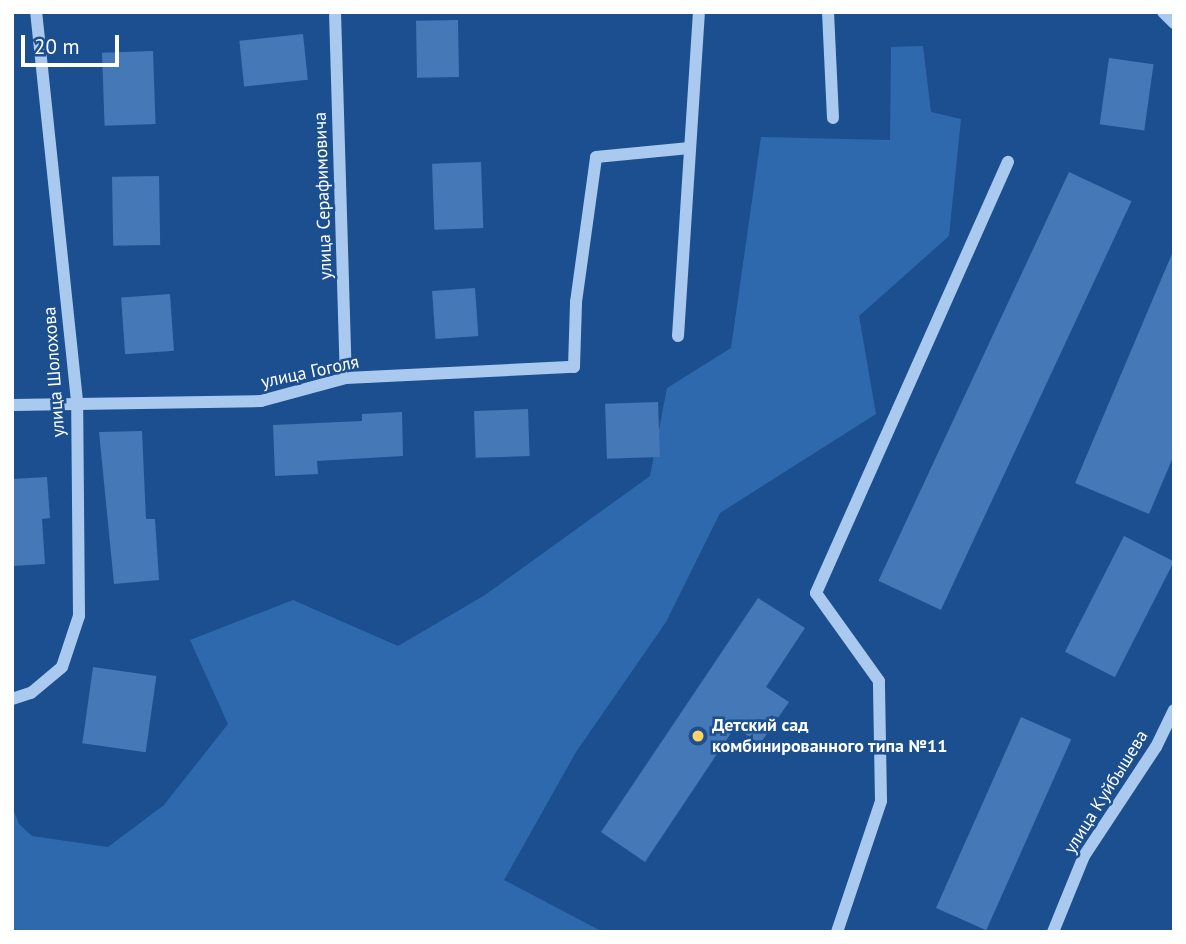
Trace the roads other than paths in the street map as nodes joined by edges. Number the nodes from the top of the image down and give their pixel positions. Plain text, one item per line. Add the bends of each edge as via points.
1 (36, 12) edge
2 (335, 12) edge
3 (699, 12) edge
4 (828, 12) edge
5 (1163, 12) edge
6 (1174, 23) edge
7 (833, 118) dead end
8 (691, 148) junction
9 (1008, 162) dead end
10 (678, 336) dead end
11 (346, 379) junction
12 (77, 401) junction
13 (12, 405) edge
14 (12, 699) edge
15 (1174, 710) edge
16 (837, 932) edge
17 (1053, 932) edge

1 - 12 street, улица Шолохова
2 - 11 street, улица Серафимовича
3 - 8 street
4 - 7 street
5 - 6 street
8 - 10 street
8 - 11 street, улица Гоголя via 596,157 576,302 574,367
9 - 16 street via 817,593 879,681 881,801
11 - 12 street, улица Гоголя via 261,401
12 - 13 street, улица Гоголя
12 - 14 street, улица Шолохова via 79,616 62,667 31,693
15 - 17 street, улица Куйбышева via 1156,747 1084,856

